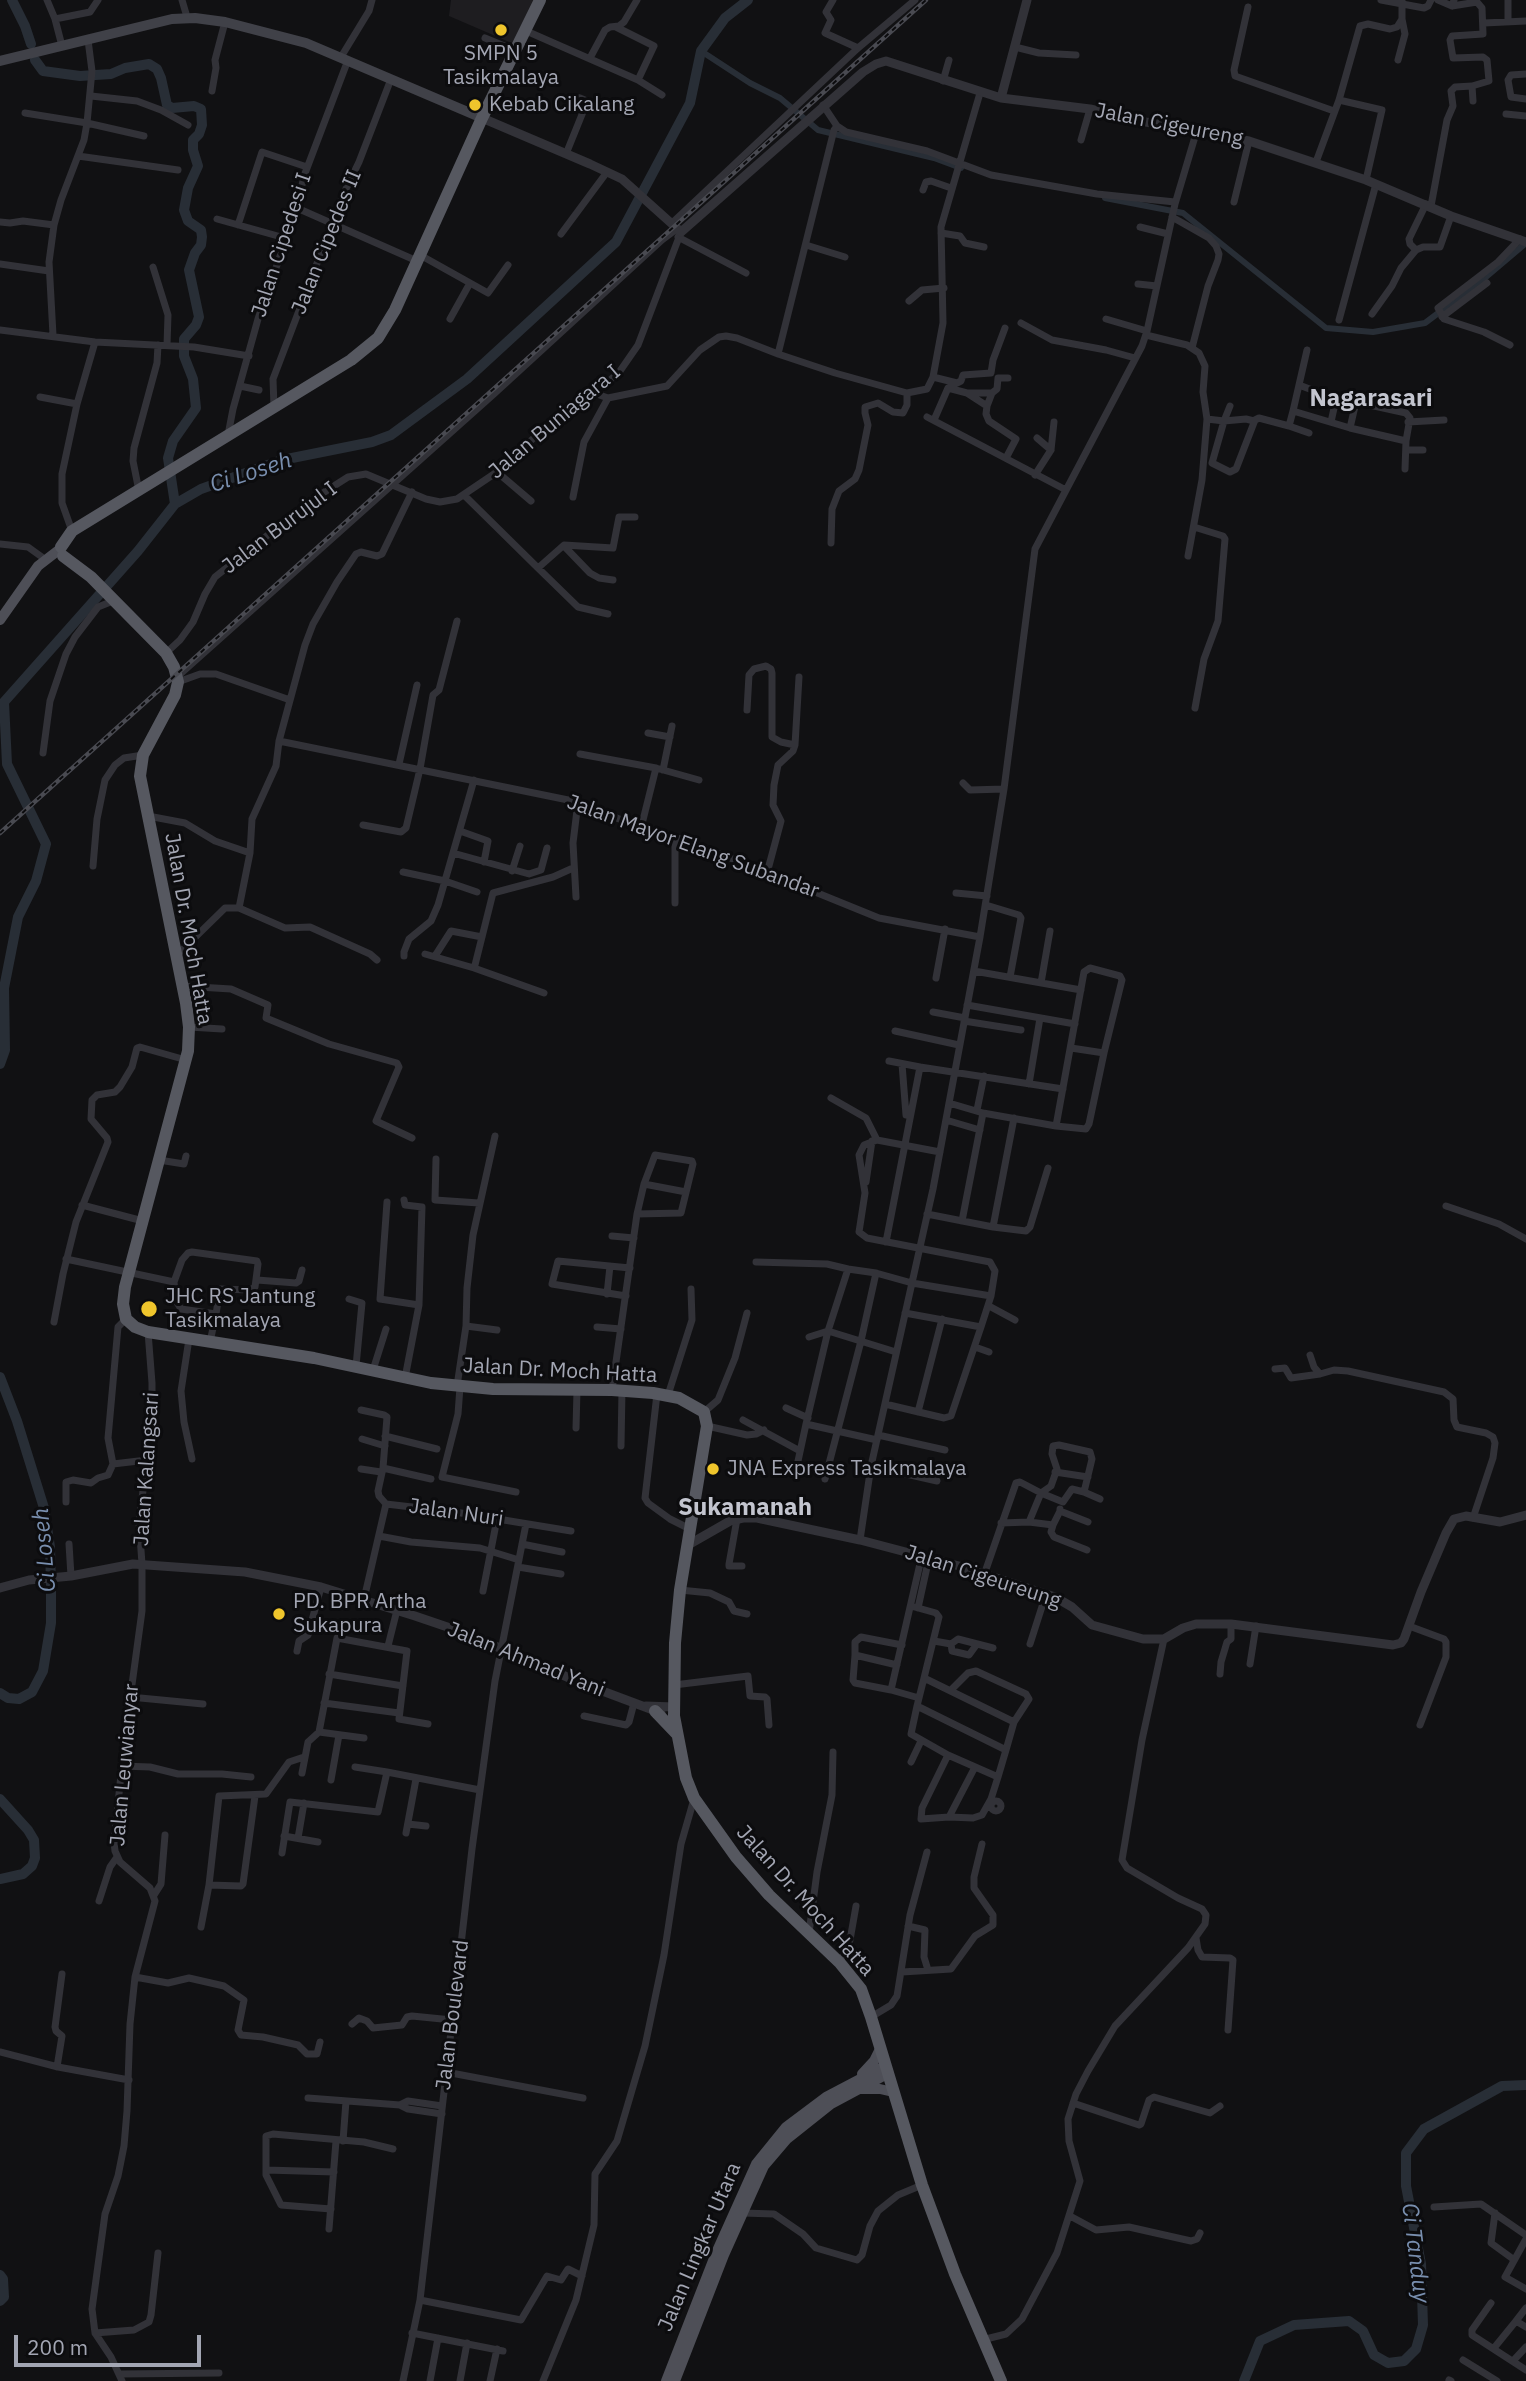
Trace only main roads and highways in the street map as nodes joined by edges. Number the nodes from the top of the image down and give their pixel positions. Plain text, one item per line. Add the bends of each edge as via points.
1 (540, 0) edge
2 (0, 61) edge
3 (482, 118) junction
4 (64, 551) junction
5 (0, 620) edge
6 (674, 1686) junction
7 (676, 1733) junction
8 (880, 2049) junction
9 (886, 2070) junction
10 (856, 2085) junction
11 (893, 2092) junction
12 (789, 2131) junction
13 (666, 2381) edge
14 (675, 2381) edge
15 (1001, 2381) edge

1 - 3 highway
2 - 3 main road via 187,17 306,43
3 - 4 highway via 378,338 351,360 72,531
4 - 5 main road via 42,563
4 - 6 highway, Jalan Dr. Moch Hatta via 166,653 178,679 175,695 143,755 140,776 189,1027 186,1060 124,1297 126,1319 148,1332 458,1387 617,1390 691,1402 704,1412 707,1426 680,1590
6 - 7 highway, Jalan Dr. Moch Hatta
6 - 7 highway via 655,1708
7 - 8 highway, Jalan Dr. Moch Hatta via 694,1798 756,1881 861,1989
8 - 9 highway, Jalan Dr. Moch Hatta
8 - 10 main road
9 - 10 main road, Jalan Lingkar Utara
9 - 11 highway, Jalan Dr. Moch Hatta
10 - 11 main road
10 - 12 main road, Jalan Lingkar Utara via 826,2097
11 - 15 highway, Jalan Dr. Moch Hatta via 956,2279
12 - 13 main road, Jalan Lingkar Utara via 756,2164
12 - 14 main road, Jalan Lingkar Utara via 764,2166

